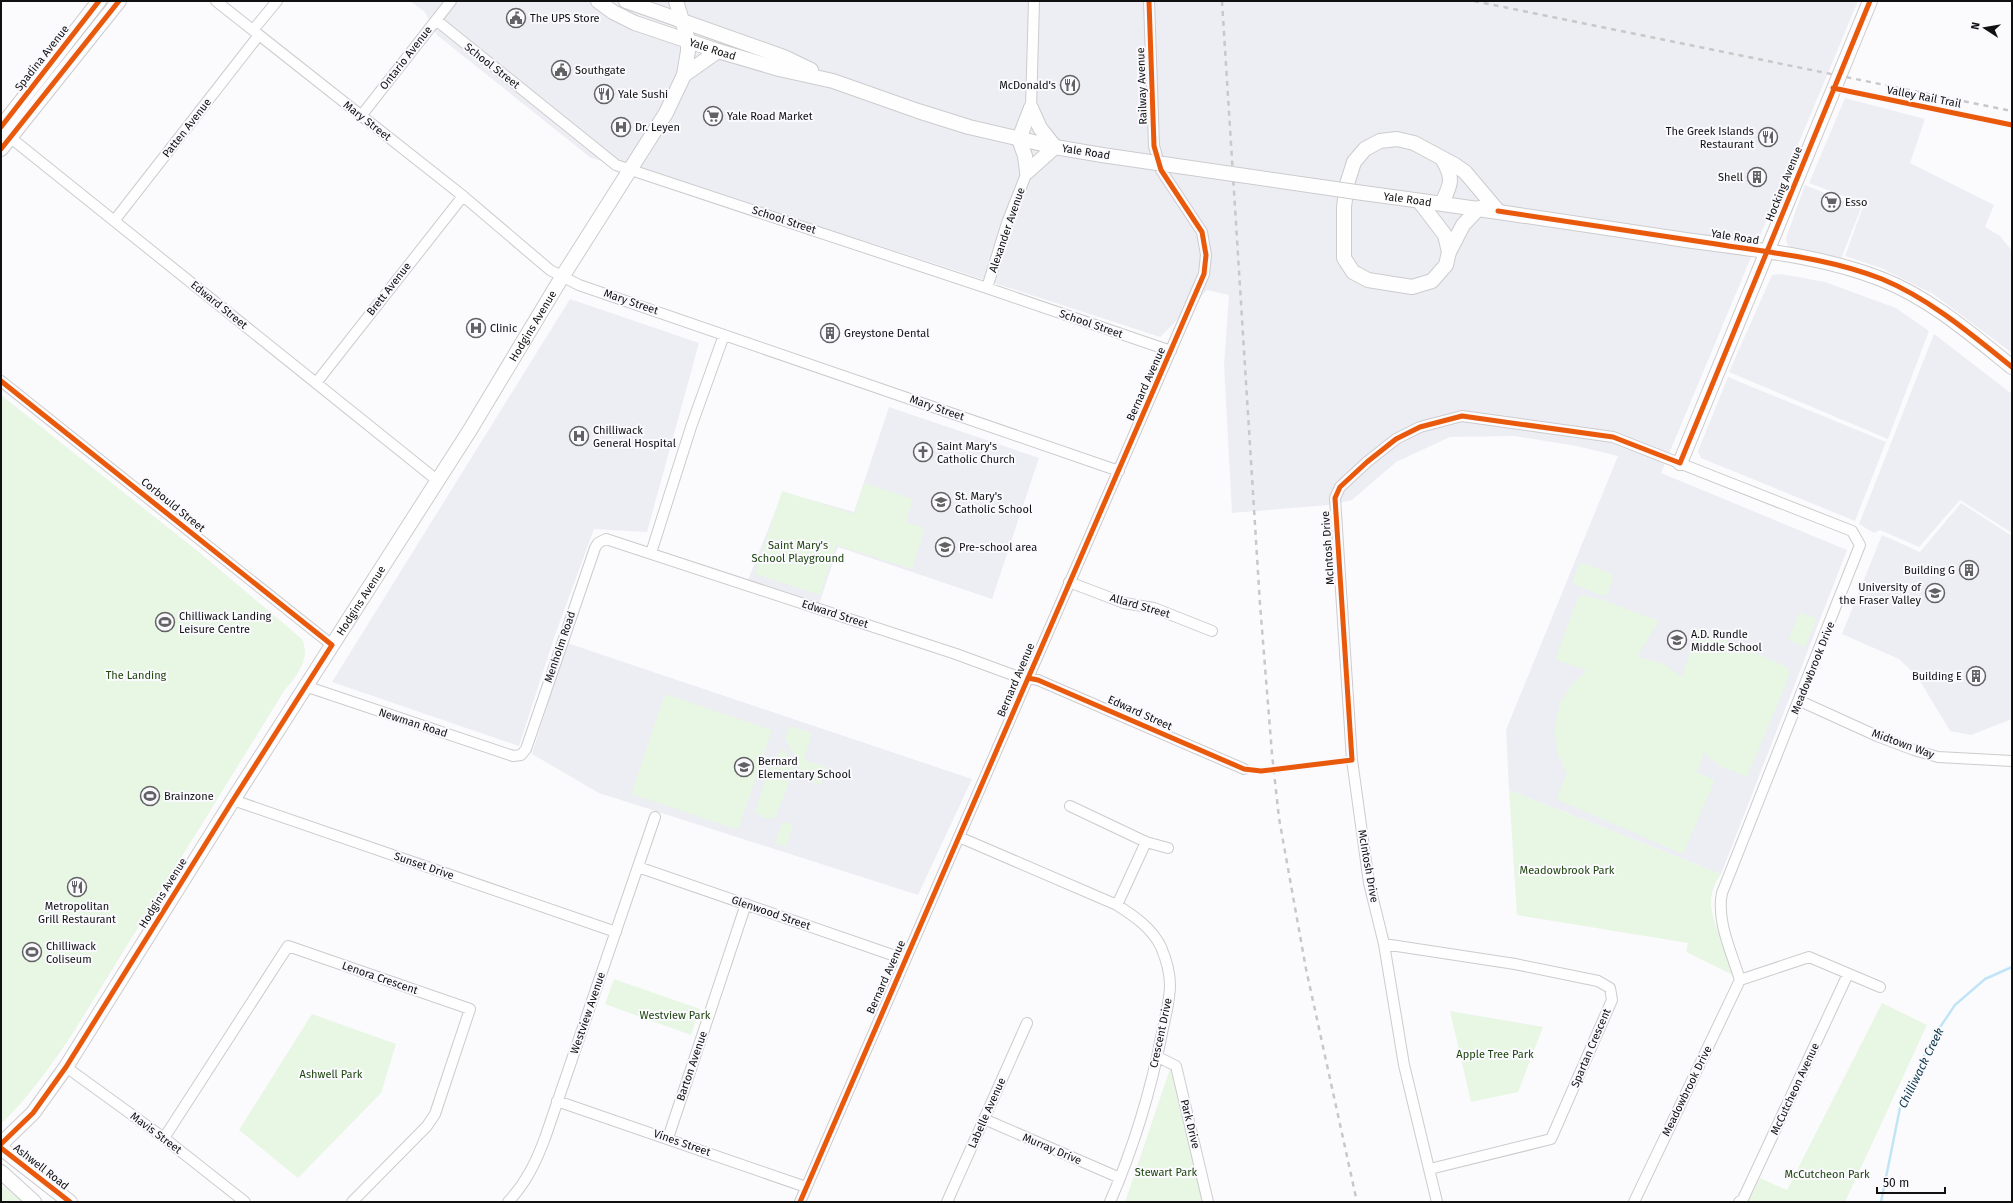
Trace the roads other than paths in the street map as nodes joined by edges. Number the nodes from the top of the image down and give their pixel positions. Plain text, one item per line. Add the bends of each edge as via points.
1 (99, 1) edge
2 (119, 1) edge
3 (216, 1) edge
4 (277, 1) edge
5 (451, 1) edge
6 (598, 1) edge
7 (626, 1) edge
8 (660, 1) edge
9 (676, 1) edge
10 (1034, 1) edge
11 (1149, 1) edge
12 (1870, 1) edge
13 (648, 10) junction
14 (436, 20) junction
15 (682, 21) junction
16 (256, 32) junction
17 (688, 40) junction
18 (718, 51) junction
19 (684, 75) junction
20 (833, 81) junction
21 (1031, 108) junction
22 (361, 116) junction
23 (1, 127) edge
24 (6, 134) edge
25 (1019, 139) junction
26 (1055, 147) junction
27 (1, 149) edge
28 (1443, 160) junction
29 (631, 170) junction
30 (1161, 170) joint
31 (1027, 172) junction
32 (463, 196) junction
33 (1419, 200) junction
34 (1442, 203) junction
35 (1479, 208) junction
36 (1498, 212) junction
37 (114, 221) junction
38 (1449, 252) junction
39 (1768, 252) junction
40 (562, 277) junction
41 (987, 288) junction
42 (724, 335) junction
43 (1171, 351) junction
44 (2012, 367) edge
45 (1, 381) edge
46 (316, 383) junction
47 (1680, 463) junction
48 (1119, 471) junction
49 (438, 481) junction
50 (601, 540) joint
51 (651, 553) junction
52 (1069, 582) junction
53 (1212, 631) dead end
54 (332, 645) junction
55 (1028, 678) junction
56 (305, 686) junction
57 (1800, 701) junction
58 (521, 755) joint
59 (2012, 761) edge
60 (1244, 769) dead end
61 (233, 800) junction
62 (1070, 806) dead end
63 (655, 818) dead end
64 (960, 838) junction
65 (1146, 842) junction
66 (1168, 848) dead end
67 (638, 867) junction
68 (746, 904) junction
69 (1117, 905) junction
70 (616, 932) junction
71 (1384, 944) junction
72 (904, 959) junction
73 (1848, 974) junction
74 (1740, 980) junction
75 (1880, 987) dead end
76 (1027, 1023) dead end
77 (1158, 1057) junction
78 (66, 1067) junction
79 (557, 1101) junction
80 (984, 1119) junction
81 (164, 1138) junction
82 (668, 1138) junction
83 (1, 1144) edge
84 (1, 1148) edge
85 (1430, 1169) junction
86 (1, 1172) edge
87 (1120, 1178) junction
88 (806, 1187) junction
89 (34, 1202) edge
90 (70, 1202) edge
91 (245, 1202) edge
92 (352, 1202) edge
93 (508, 1202) edge
94 (800, 1202) edge
95 (947, 1202) edge
96 (1110, 1202) edge
97 (1208, 1202) edge
98 (1437, 1202) edge
99 (1634, 1202) edge
100 (1739, 1202) edge

1 - 23 street, Spadina Avenue
2 - 24 street
3 - 16 street, Mary Street
4 - 16 street, Patten Avenue
5 - 14 street, Ontario Avenue
6 - 17 street, Yale Road via 635,23
7 - 13 street, Yale Road
8 - 13 street
9 - 15 street
10 - 21 street
11 - 30 street, Railway Avenue via 1154,146
12 - 39 street, Hocking Avenue
13 - 15 street, Yale Road
14 - 22 street, Ontario Avenue
14 - 29 street, School Street via 616,165
15 - 17 street
15 - 20 street, Yale Road via 784,57
16 - 22 street, Mary Street
16 - 37 street, Patten Avenue
17 - 18 street, Yale Road
17 - 19 street, Hodgins Avenue
18 - 19 street
18 - 20 street, Yale Road via 779,69
19 - 29 street, Hodgins Avenue via 666,113
20 - 25 street, Yale Road via 918,111
21 - 25 street
21 - 26 street via 1040,128
22 - 32 street, Mary Street
24 - 27 street
24 - 37 street, Edward Street
25 - 26 street, Yale Road
25 - 31 street via 1026,156
26 - 31 street
26 - 33 street, Yale Road, bridge
28 - 34 street via 1450,172 1451,186
28 - 36 street via 1465,172
28 - 38 street via 1414,143 1397,139 1380,141 1365,149 1354,162 1347,184 1342,242 1344,258 1353,272 1368,280 1412,287 1432,281 1446,265
29 - 40 street, Hodgins Avenue
29 - 41 street, School Street
30 - 43 street, Bernard Avenue via 1202,232 1206,255 1202,278
31 - 41 street, Alexander Avenue via 1007,223
32 - 40 street, Mary Street via 550,270
32 - 46 street, Brett Avenue
33 - 34 street, Yale Road
33 - 38 street via 1445,235
34 - 35 street, Yale Road
35 - 36 street, Yale Road
35 - 38 street via 1463,225
36 - 39 street, Yale Road
37 - 46 street, Edward Street
39 - 44 street, Yale Road via 1824,262 1882,280 1945,315
39 - 47 street, Hocking Avenue
40 - 42 street, Mary Street
40 - 49 street, Hodgins Avenue
41 - 43 street, School Street
42 - 48 street, Mary Street
42 - 51 street via 691,427
43 - 48 street, Bernard Avenue
45 - 54 street, Corbould Street
46 - 49 street, Edward Street
47 - 57 street, Meadowbrook Drive via 1852,532 1860,545
47 - 71 street, McIntosh Drive via 1613,437 1462,416 1420,427 1396,439 1340,487 1335,498 1352,760 1369,883
48 - 52 street, Bernard Avenue
49 - 54 street, Hodgins Avenue
50 - 51 street, Edward Street via 609,539
50 - 58 street, Menholm Road via 590,561 526,749
51 - 55 street, Edward Street via 956,654 1013,676
52 - 53 street, Allard Street via 1124,603 1154,608
52 - 55 street, Bernard Avenue
54 - 56 street, Hodgins Avenue
55 - 60 street, Edward Street via 1038,680
55 - 64 street, Bernard Avenue
56 - 58 street, Newman Road via 513,756
56 - 61 street, Hodgins Avenue
57 - 59 street, Midtown Way via 1914,750 1938,757
57 - 74 street, Meadowbrook Drive via 1721,899 1720,916
61 - 70 street, Sunset Drive
61 - 78 street, Hodgins Avenue
62 - 65 street
63 - 67 street, Westview Avenue
64 - 69 street, Crescent Drive
64 - 72 street, Bernard Avenue
65 - 66 street
65 - 69 street
67 - 68 street, Glenwood Street
67 - 70 street, Westview Avenue
68 - 72 street, Glenwood Street
68 - 82 street, Barton Avenue
69 - 77 street, Crescent Drive via 1135,917 1155,937 1165,959 1170,997
70 - 79 street, Westview Avenue
71 - 85 street, McIntosh Drive via 1404,1065
71 - 85 street, Spartan Crescent via 1515,964 1598,981 1610,988 1612,1000 1552,1139
72 - 88 street, Bernard Avenue
73 - 74 street via 1810,957
73 - 75 street
73 - 100 street, McCutcheon Avenue via 1743,1199
74 - 99 street, Meadowbrook Drive
76 - 80 street, Labelle Avenue
77 - 87 street, Crescent Drive
77 - 97 street, Park Drive via 1176,1066
78 - 81 street, Mavis Street
78 - 83 street, Hodgins Avenue via 33,1113
79 - 82 street, Vines Street
79 - 93 street, Westview Avenue via 535,1165
80 - 87 street, Murray Drive
80 - 95 street, Labelle Avenue
81 - 91 street, Mavis Street
81 - 92 street, Lenora Crescent via 288,946 470,1009 435,1114 427,1126
82 - 88 street, Vines Street
84 - 90 street, Ashwell Road
85 - 98 street, McIntosh Drive
86 - 89 street
87 - 96 street, Crescent Drive
88 - 94 street, Bernard Avenue

